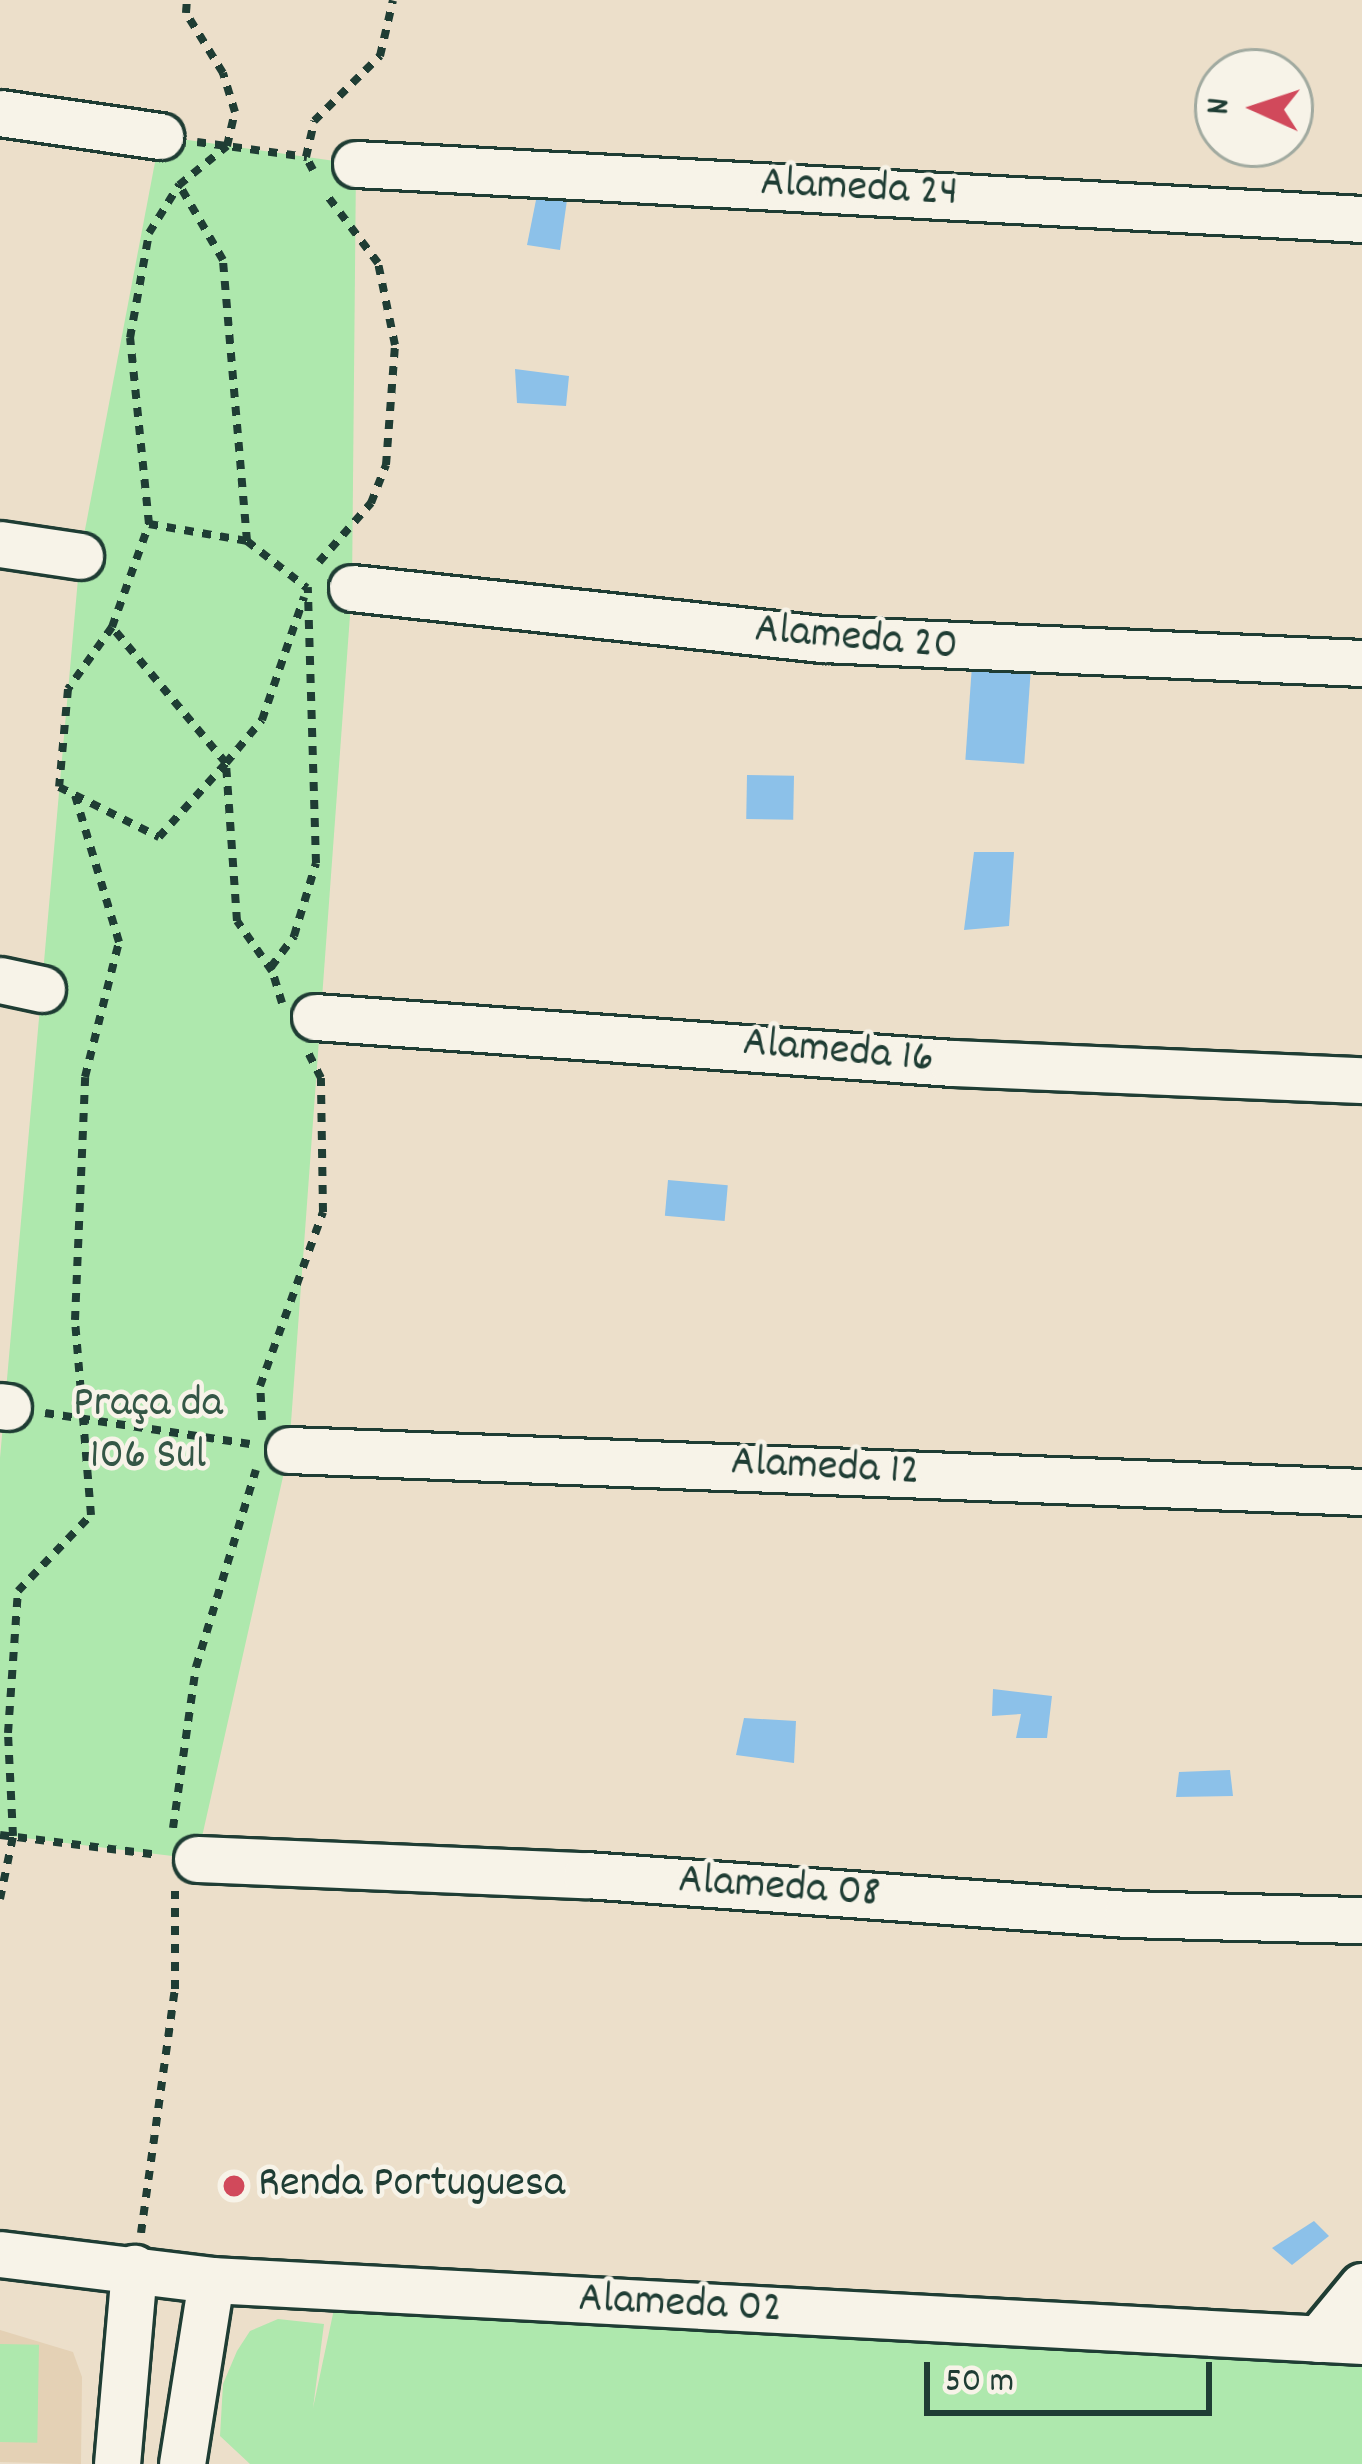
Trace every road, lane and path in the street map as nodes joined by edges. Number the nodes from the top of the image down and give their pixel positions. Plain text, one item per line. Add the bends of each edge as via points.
1 (187, 0) edge
2 (393, 0) edge
3 (0, 113) edge
4 (160, 136) joint
5 (226, 146) junction
6 (306, 157) junction
7 (356, 164) joint
8 (179, 184) junction
9 (1362, 219) edge
10 (149, 524) junction
11 (247, 541) junction
12 (0, 544) edge
13 (80, 556) dead end
14 (329, 588) junction
15 (112, 627) junction
16 (1362, 663) edge
17 (226, 763) junction
18 (76, 795) junction
19 (272, 973) junction
20 (303, 1026) junction
21 (1362, 1080) edge
22 (4, 1406) edge
23 (88, 1419) junction
24 (276, 1448) junction
25 (1362, 1492) edge
26 (0, 1835) edge
27 (13, 1837) junction
28 (186, 1858) junction
29 (0, 1899) edge
30 (1362, 1920) edge
31 (0, 2254) edge
32 (134, 2268) junction
33 (211, 2280) junction
34 (1362, 2286) edge
35 (1340, 2340) edge
36 (117, 2464) edge
37 (182, 2464) edge

1 - 5 path via 186,13 224,74 235,112
2 - 6 path via 380,56 314,121
3 - 4 street
4 - 5 path
5 - 6 path
5 - 8 path
6 - 7 path
6 - 14 path via 337,214 378,263 395,345 386,465 371,503 327,545
7 - 9 street, Alameda 24
8 - 10 path via 149,233 130,338
8 - 11 path via 223,260
10 - 11 path
10 - 15 path
11 - 14 path
12 - 13 street
14 - 16 street, Alameda 20 via 823,640
14 - 17 path via 262,720
14 - 19 path via 316,863 294,936
15 - 17 path
15 - 18 path via 68,689 59,787
17 - 18 path via 159,837
17 - 19 path via 237,921
18 - 23 path via 119,942 85,1077 75,1320
19 - 20 path
20 - 21 street, Alameda 16
20 - 24 path via 321,1078 323,1212 260,1386
22 - 23 path
23 - 24 path
23 - 27 path via 91,1515 19,1591 8,1733
24 - 25 street, Alameda 12
24 - 28 path via 196,1667 172,1805
26 - 27 path
27 - 28 path
27 - 29 path
28 - 30 street, Alameda 08 via 586,1875 1127,1914
28 - 32 path via 160,2138
31 - 32 street, Alameda 02
32 - 33 street, Alameda 02
32 - 36 street
33 - 35 street, Alameda 02
33 - 37 street
34 - 35 street

